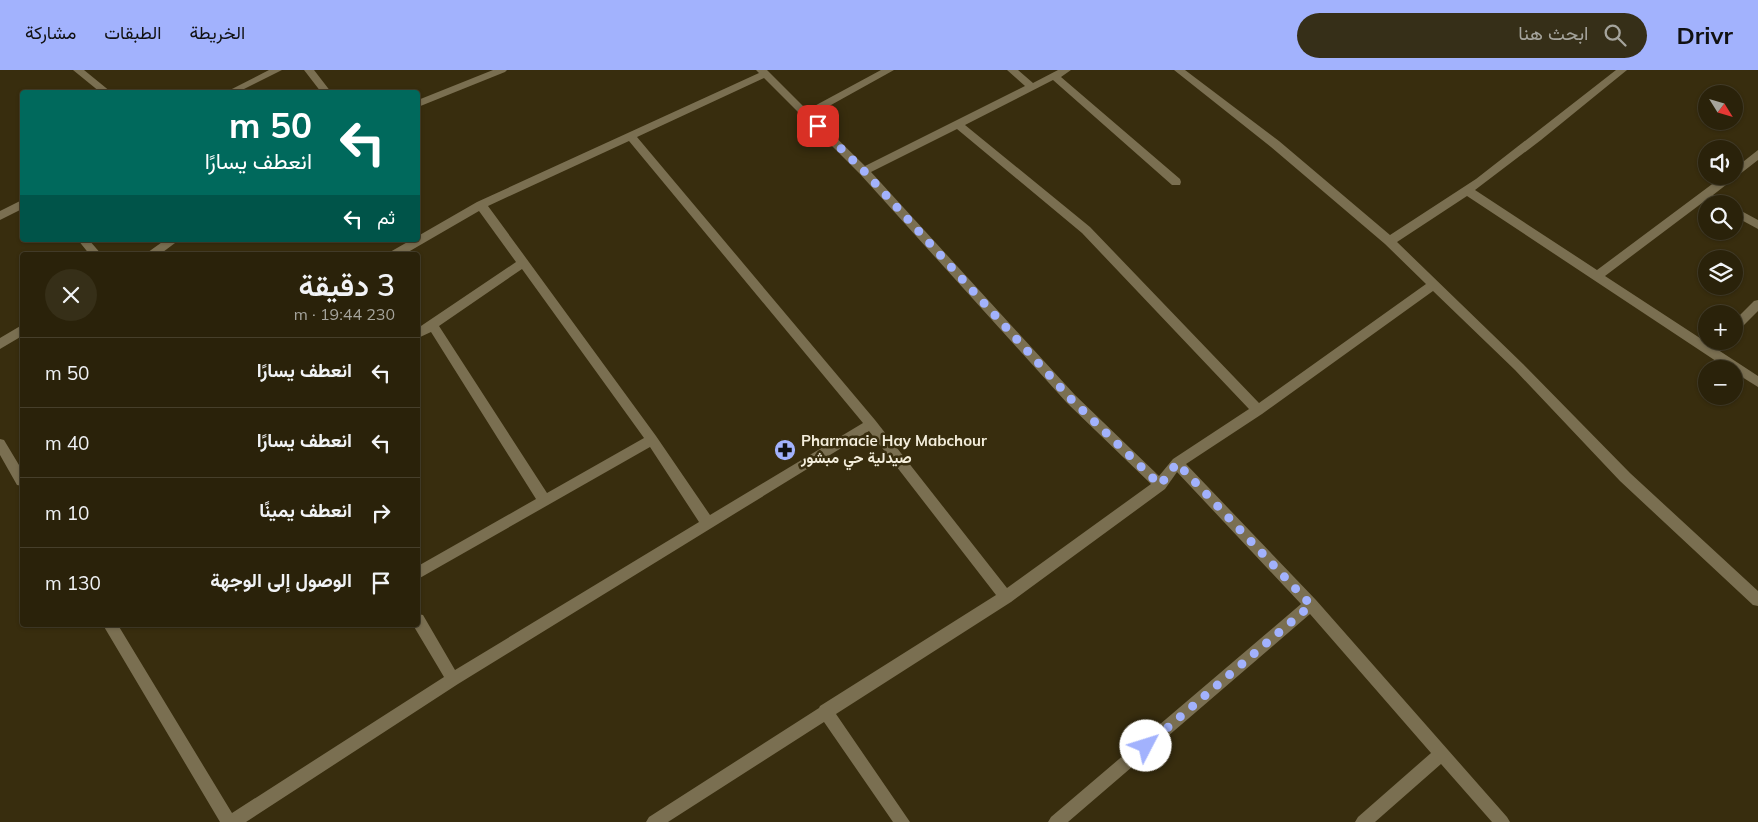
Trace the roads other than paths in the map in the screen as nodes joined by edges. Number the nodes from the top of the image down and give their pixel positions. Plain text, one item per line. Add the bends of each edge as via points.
1 (78, 70) edge
2 (277, 70) edge
3 (309, 70) edge
4 (502, 70) edge
5 (889, 70) edge
6 (1012, 70) edge
7 (1066, 70) edge
8 (1179, 70) edge
9 (1622, 70) edge
10 (763, 72) edge
11 (1054, 76) junction
12 (1032, 87) junction
13 (103, 90) edge
14 (235, 90) edge
15 (324, 90) edge
16 (420, 103) edge
17 (807, 114) junction
18 (958, 124) junction
19 (630, 136) junction
20 (1758, 154) edge
21 (1743, 166) edge
22 (864, 171) junction
23 (1176, 182) dead end
24 (1720, 185) edge
25 (1468, 191) junction
26 (1708, 195) edge
27 (1698, 203) edge
28 (20, 205) edge
29 (482, 205) junction
30 (0, 216) edge
31 (1743, 216) edge
32 (1758, 225) edge
33 (420, 240) edge
34 (1389, 241) junction
35 (85, 242) edge
36 (171, 242) edge
37 (417, 242) edge
38 (93, 252) edge
39 (155, 252) edge
40 (399, 252) edge
41 (522, 263) junction
42 (1597, 276) junction
43 (1436, 285) junction
44 (1758, 304) edge
45 (1743, 319) edge
46 (432, 324) junction
47 (20, 331) edge
48 (420, 333) edge
49 (1698, 341) edge
50 (0, 344) edge
51 (1712, 350) edge
52 (1758, 382) edge
53 (1258, 410) junction
54 (871, 424) junction
55 (652, 440) junction
56 (0, 444) edge
57 (1177, 463) junction
58 (20, 478) edge
59 (1160, 485) junction
60 (544, 500) junction
61 (708, 524) junction
62 (420, 572) edge
63 (1006, 597) junction
64 (1758, 600) edge
65 (1311, 605) junction
66 (420, 623) edge
67 (111, 627) edge
68 (452, 679) junction
69 (825, 712) junction
70 (1441, 754) junction
71 (230, 822) edge
72 (654, 822) edge
73 (902, 822) edge
74 (1056, 822) edge
75 (1363, 822) edge
76 (1502, 822) edge

1 - 13 street
2 - 14 street
3 - 15 street
4 - 16 street
5 - 17 street
6 - 12 street
7 - 11 street
8 - 34 street via 1275,144
9 - 25 street
10 - 17 street
10 - 19 street
11 - 12 street
11 - 23 street
12 - 18 street
17 - 22 street
18 - 22 street
18 - 53 street via 1086,230
19 - 29 street
19 - 54 street
20 - 21 street
22 - 59 street via 1071,399
24 - 26 street
25 - 34 street
25 - 42 street
27 - 42 street
28 - 30 street
29 - 33 street
29 - 41 street
31 - 32 street
34 - 43 street
35 - 38 street
36 - 39 street
37 - 40 street
41 - 46 street
41 - 55 street
42 - 49 street
43 - 53 street
43 - 64 street via 1625,477
44 - 45 street
46 - 48 street
46 - 60 street
47 - 50 street
51 - 52 street
53 - 57 street
54 - 61 street
54 - 63 street
55 - 60 street
55 - 61 street
56 - 58 street
57 - 59 street
57 - 65 street
59 - 63 street
60 - 62 street
61 - 68 street
63 - 69 street
65 - 70 street
65 - 74 street
66 - 68 street
67 - 71 street
68 - 71 street
69 - 72 street
69 - 73 street
70 - 75 street
70 - 76 street

